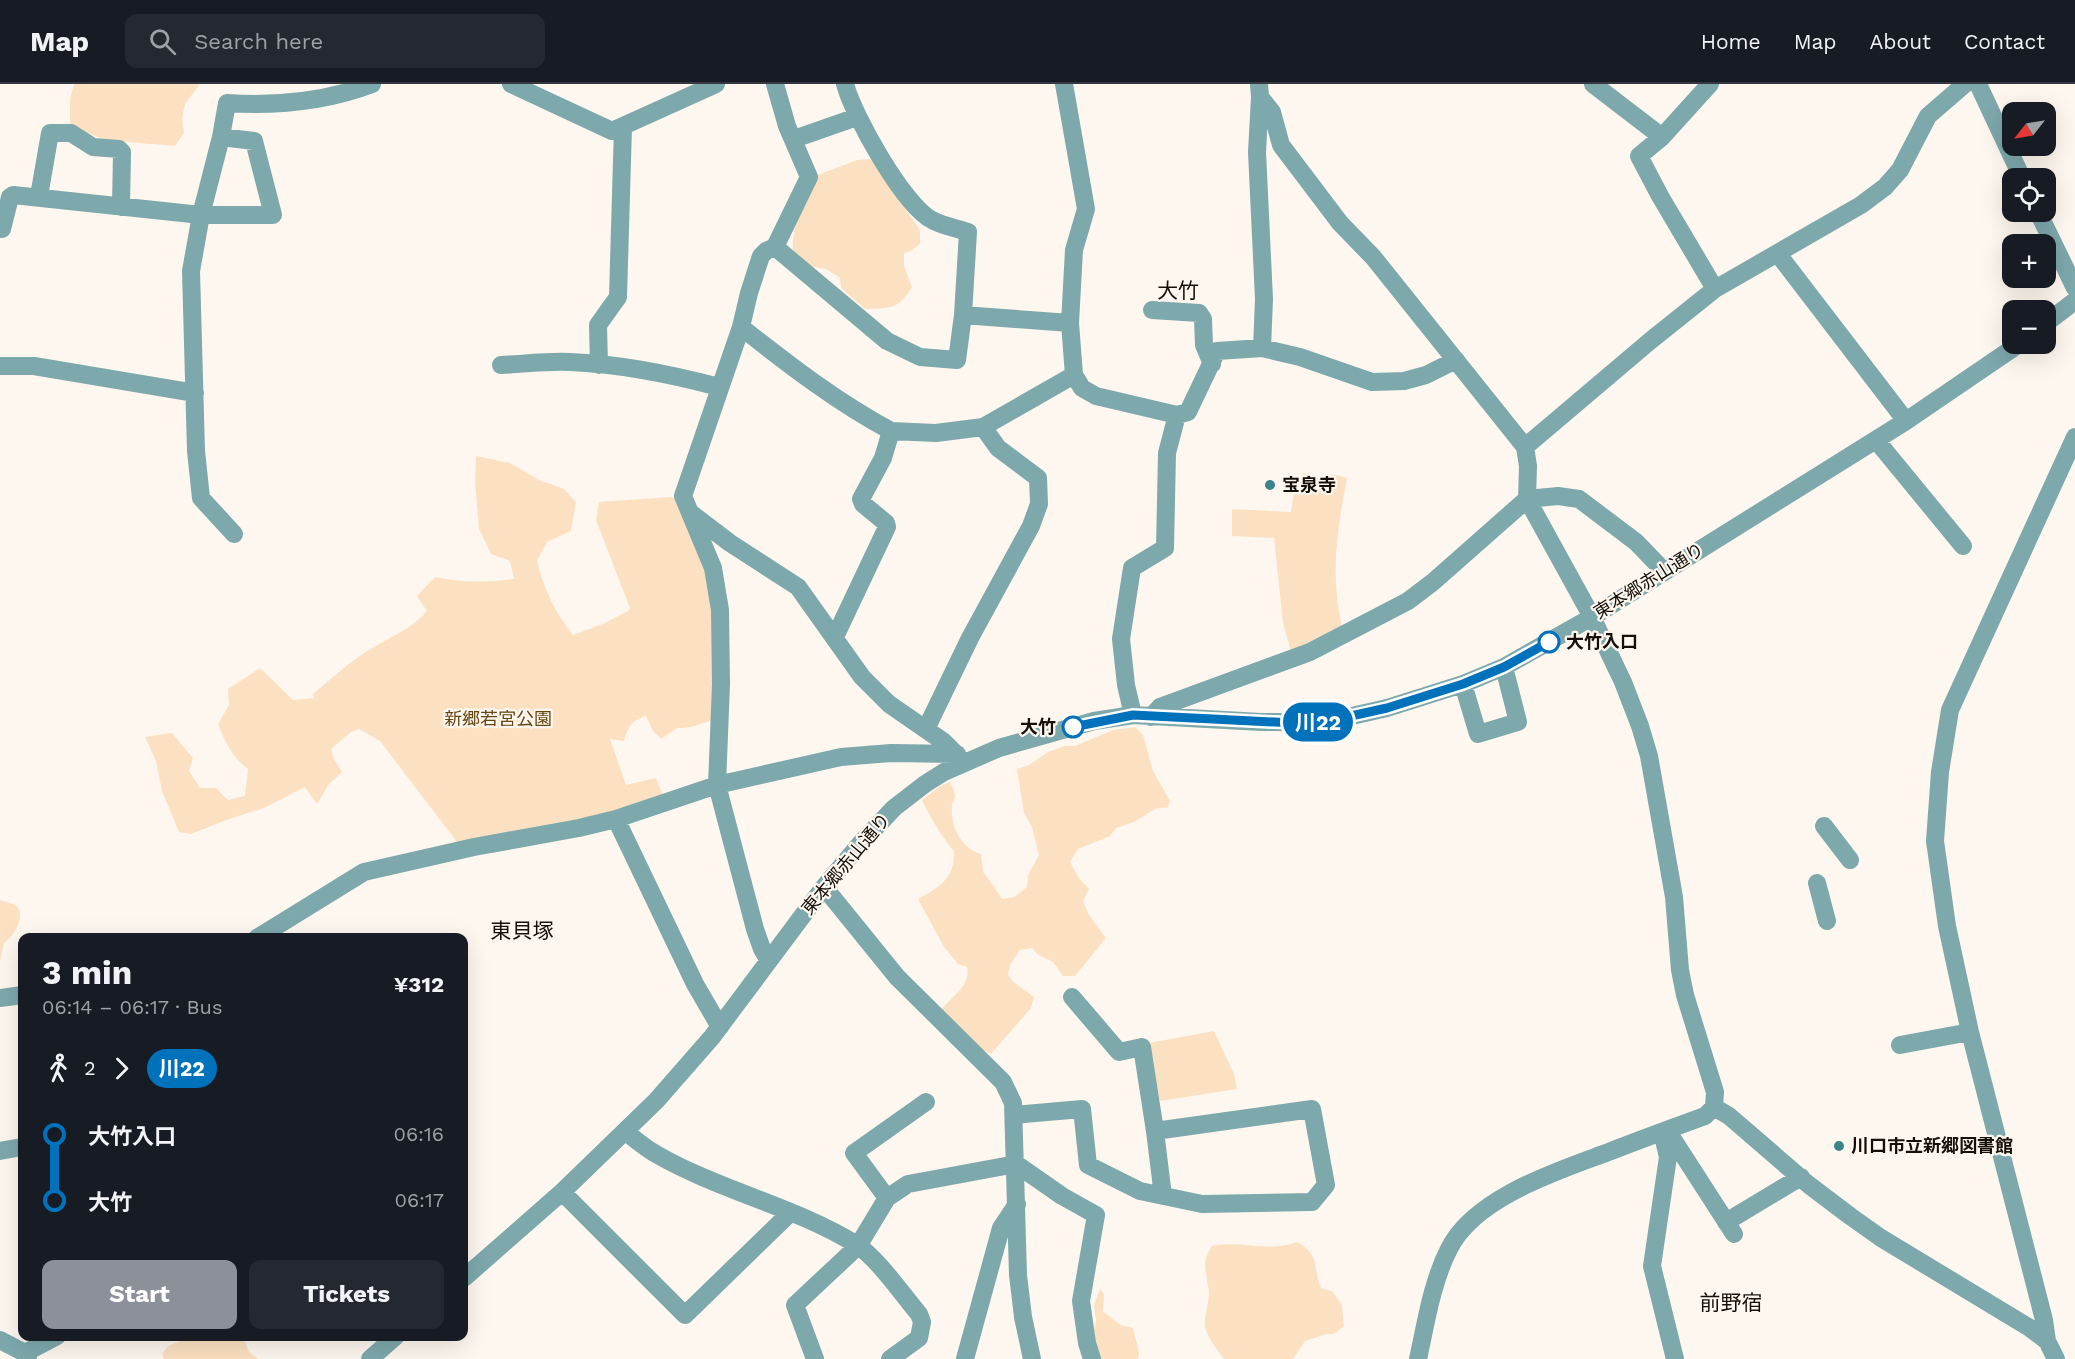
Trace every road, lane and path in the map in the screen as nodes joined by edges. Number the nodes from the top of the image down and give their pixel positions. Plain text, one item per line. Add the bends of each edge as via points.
1 (372, 84) edge
2 (511, 84) edge
3 (716, 84) edge
4 (775, 84) edge
5 (845, 84) edge
6 (1064, 84) edge
7 (1593, 84) edge
8 (1710, 84) edge
9 (1965, 84) edge
10 (1978, 84) edge
11 (1260, 90) edge
12 (857, 117) junction
13 (623, 126) junction
14 (1662, 136) junction
15 (221, 137) junction
16 (794, 139) junction
17 (2017, 168) edge
18 (39, 196) junction
19 (121, 207) junction
20 (201, 215) junction
21 (2043, 222) edge
22 (0, 228) edge
23 (775, 247) junction
24 (1778, 254) junction
25 (2075, 288) edge
26 (1715, 289) junction
27 (2075, 301) edge
28 (1152, 310) dead end
29 (963, 315) junction
30 (2056, 315) edge
31 (1070, 323) junction
32 (741, 327) junction
33 (1262, 348) junction
34 (2004, 354) edge
35 (1456, 360) junction
36 (1212, 364) junction
37 (501, 365) dead end
38 (598, 365) junction
39 (0, 366) edge
40 (1074, 375) junction
41 (719, 387) junction
42 (195, 393) junction
43 (1177, 415) junction
44 (1906, 421) junction
45 (983, 428) junction
46 (891, 431) junction
47 (2075, 437) edge
48 (1876, 440) junction
49 (1525, 447) junction
50 (1527, 499) junction
51 (690, 513) junction
52 (234, 534) dead end
53 (1963, 546) dead end
54 (1664, 571) junction
55 (1592, 616) junction
56 (835, 637) junction
57 (1504, 667) junction
58 (1463, 684) junction
59 (1142, 716) junction
60 (926, 729) junction
61 (960, 758) junction
62 (717, 785) junction
63 (616, 819) junction
64 (1824, 826) dead end
65 (1850, 860) dead end
66 (1817, 882) dead end
67 (824, 887) junction
68 (1827, 921) dead end
69 (275, 933) edge
70 (769, 961) junction
71 (18, 996) edge
72 (0, 998) edge
73 (1072, 998) dead end
74 (720, 1027) junction
75 (1970, 1032) junction
76 (1900, 1045) dead end
77 (926, 1102) dead end
78 (1714, 1107) junction
79 (1014, 1114) junction
80 (1155, 1131) junction
81 (1664, 1131) junction
82 (626, 1132) junction
83 (18, 1147) edge
84 (0, 1151) edge
85 (1016, 1164) junction
86 (1801, 1177) junction
87 (562, 1192) junction
88 (1163, 1196) junction
89 (887, 1198) junction
90 (1017, 1204) junction
91 (791, 1212) junction
92 (858, 1246) junction
93 (468, 1274) edge
94 (0, 1340) edge
95 (49, 1341) edge
96 (390, 1341) edge
97 (2047, 1341) junction
98 (26, 1356) edge
99 (370, 1359) edge
100 (815, 1359) edge
101 (890, 1359) edge
102 (965, 1359) edge
103 (1032, 1359) edge
104 (1092, 1359) edge
105 (1418, 1359) edge
106 (1675, 1359) edge
107 (2056, 1359) edge

1 - 15 street via 281,103 227,103
2 - 13 street via 612,131
3 - 13 street
4 - 16 street
5 - 12 street
6 - 31 street via 1086,209 1074,250
7 - 14 street
8 - 14 street
9 - 24 street via 1928,116 1900,170 1885,187 1861,206
10 - 17 street
11 - 33 street via 1257,152 1264,299
11 - 35 street via 1272,112 1281,146 1340,223 1373,257
12 - 16 street
12 - 29 street via 906,197 931,220 968,232
13 - 38 street via 618,297 598,325
14 - 26 street via 1639,156
15 - 20 street
15 - 20 street via 254,141 273,215
16 - 23 street via 809,177
18 - 19 street
18 - 19 street via 50,133 71,133 93,147 122,152
18 - 22 street via 10,197
19 - 20 street
20 - 42 street via 191,272
21 - 25 street
23 - 29 street via 887,341 920,357 957,360
23 - 32 street via 761,256
24 - 26 street
24 - 44 street
26 - 49 street
27 - 30 street
28 - 36 street via 1199,314
29 - 31 street
31 - 40 street
32 - 41 street
32 - 46 street via 806,379
33 - 35 street via 1372,382 1404,381
33 - 36 street via 1216,351
34 - 44 street, 東本郷赤山通り
35 - 49 street
36 - 43 street via 1188,412
37 - 38 street
38 - 41 street via 672,375
39 - 42 street via 34,366
40 - 43 street via 1082,388 1096,396
40 - 45 street
41 - 51 street via 683,496
42 - 52 street via 201,498
43 - 59 street via 1167,453 1165,548 1132,568 1121,639 1126,685
44 - 48 street, 東本郷赤山通り
45 - 46 street via 936,433
45 - 60 street via 998,448 1038,478 1039,504
46 - 56 street via 883,458 861,499 887,527
47 - 75 street via 1950,710 1935,841 1947,926
48 - 53 street
48 - 54 street, 東本郷赤山通り
49 - 50 street
50 - 54 street via 1579,499 1636,542
50 - 55 street
50 - 59 street via 1408,600 1310,652
51 - 56 street via 798,587
51 - 62 street via 713,568 720,610
54 - 55 street, 東本郷赤山通り
55 - 57 street, 東本郷赤山通り
55 - 78 street via 1623,682 1649,756 1674,897 1680,970 1715,1092
56 - 60 street via 862,677 889,704
57 - 58 street, 東本郷赤山通り
57 - 58 street via 1518,722 1478,734
58 - 59 street, 東本郷赤山通り via 1387,708 1314,722
59 - 61 street, 東本郷赤山通り via 1094,721
60 - 61 street
61 - 62 street via 891,753 841,758
61 - 67 street, 東本郷赤山通り via 894,808
62 - 63 street
62 - 70 street via 755,929
63 - 69 street via 364,872
63 - 74 street via 695,984
64 - 65 street
66 - 68 street
67 - 70 street, 東本郷赤山通り
67 - 79 street via 897,977 1003,1082
70 - 74 street, 東本郷赤山通り
71 - 72 street
73 - 80 street via 1119,1052 1142,1047
74 - 82 street, 東本郷赤山通り
75 - 76 street
75 - 97 street
77 - 89 street via 854,1153
78 - 81 street via 1705,1116
78 - 86 street via 1730,1116
79 - 85 street
79 - 88 street via 1082,1109 1088,1166 1140,1191
80 - 88 street
80 - 88 street via 1312,1109 1326,1185 1312,1202 1202,1204
81 - 86 street via 1730,1228
81 - 105 street via 1532,1181 1476,1217 1449,1248 1438,1275
81 - 106 street via 1668,1157 1652,1266
82 - 87 street, 東本郷赤山通り
82 - 91 street via 655,1154
83 - 84 street
85 - 89 street via 908,1184
85 - 90 street
85 - 104 street via 1096,1215 1082,1301
86 - 97 street via 1881,1238
87 - 91 street via 685,1315
87 - 93 street, 東本郷赤山通り
89 - 92 street
90 - 102 street via 1001,1228
90 - 103 street via 1018,1275
91 - 92 street
92 - 100 street via 795,1305
92 - 101 street via 922,1322 919,1338
94 - 98 street
95 - 98 street
96 - 99 street
97 - 107 street

